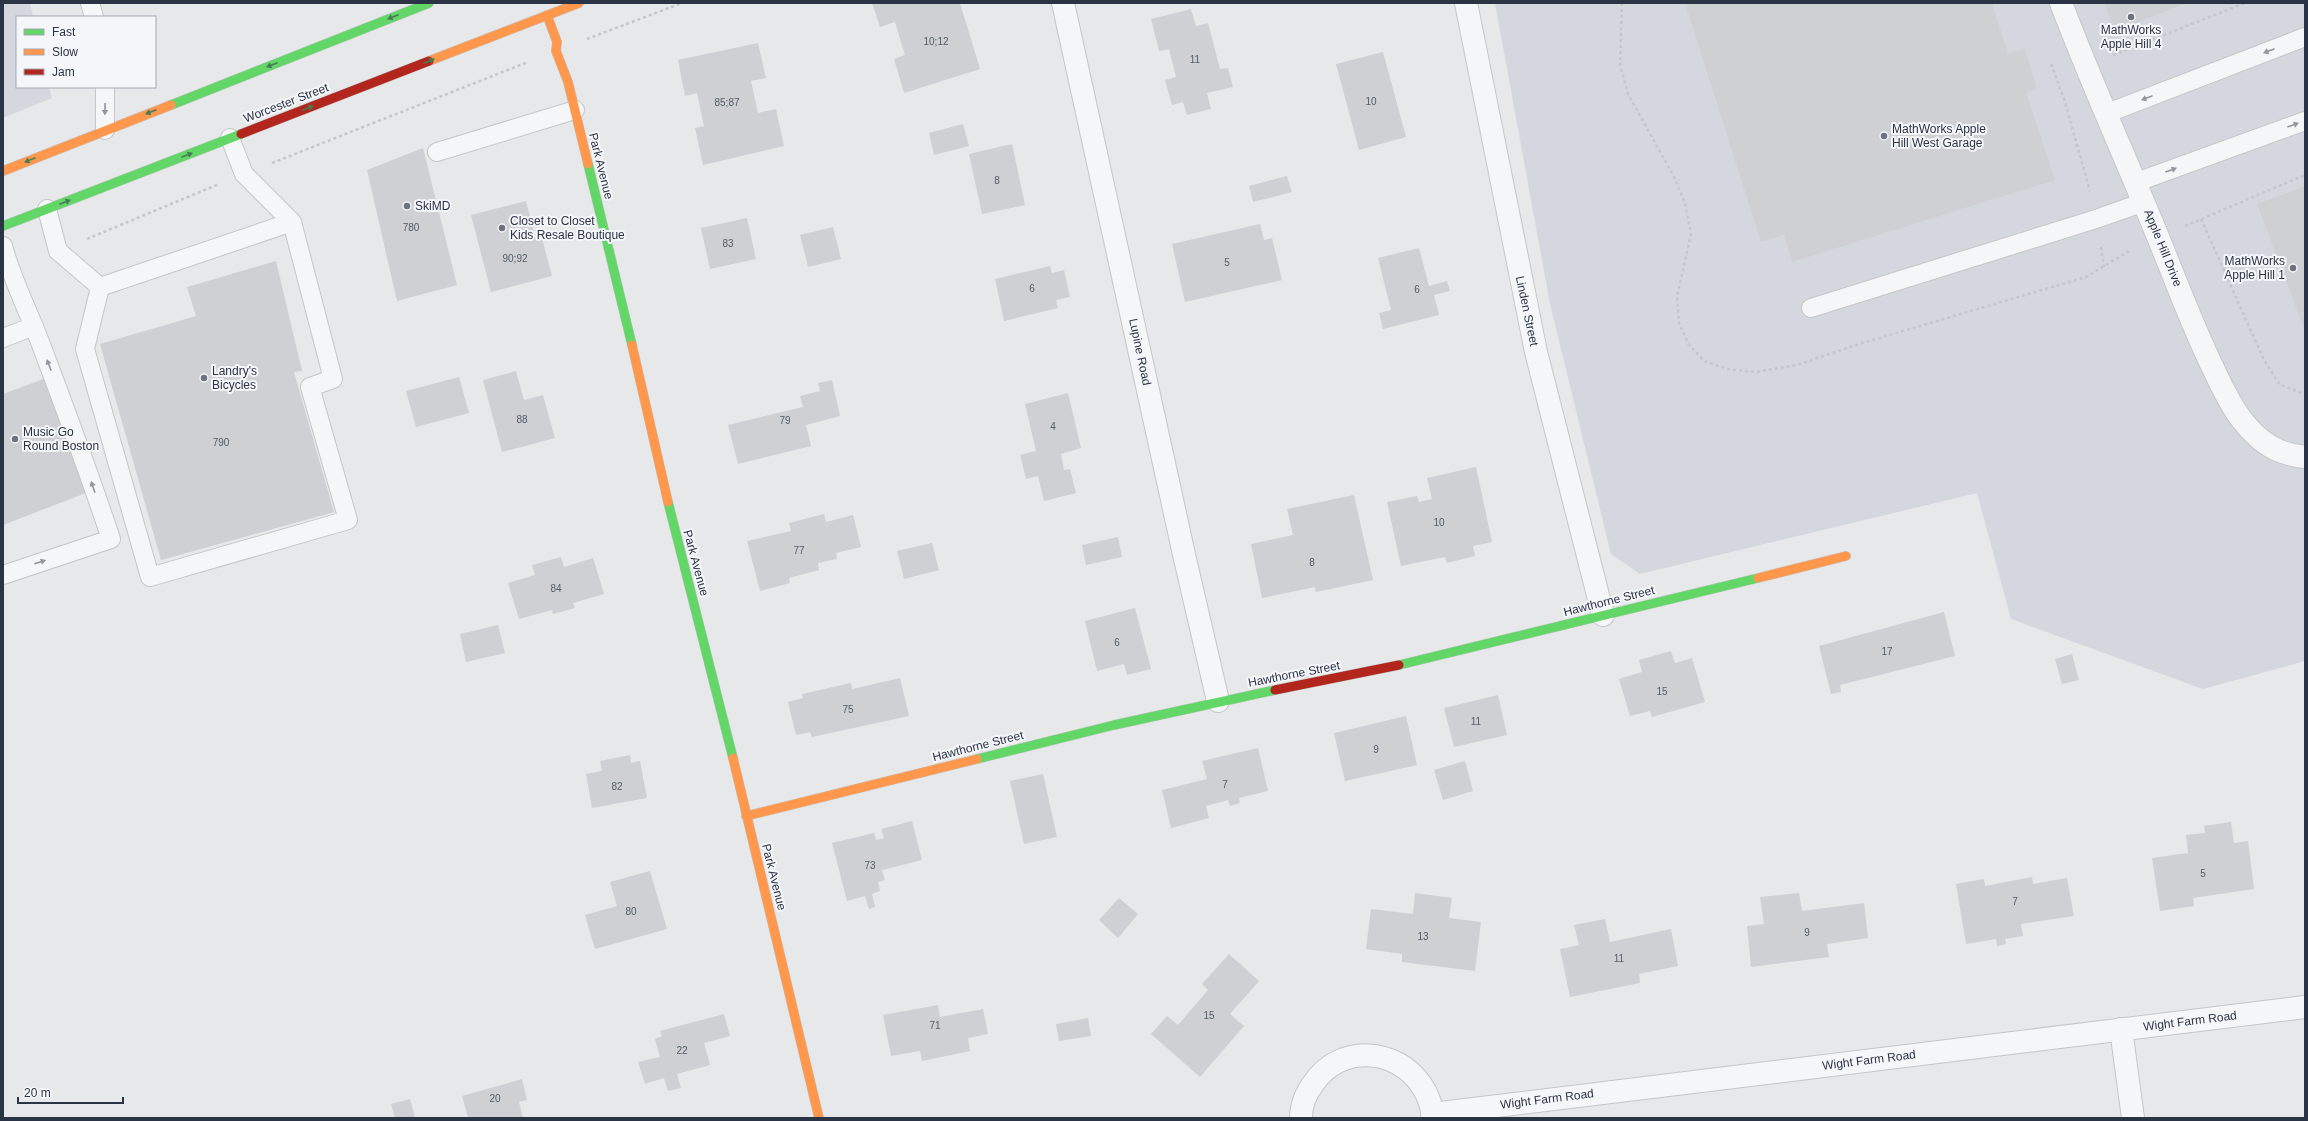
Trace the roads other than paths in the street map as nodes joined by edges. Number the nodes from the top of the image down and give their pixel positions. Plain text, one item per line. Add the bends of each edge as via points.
1 (90, 3) edge
2 (429, 3) edge
3 (579, 3) edge
4 (1063, 3) edge
5 (1466, 3) edge
6 (2061, 3) edge
7 (405, 7) edge
8 (547, 15) junction
9 (94, 16) edge
10 (2305, 37) edge
11 (106, 88) edge
12 (575, 110) junction
13 (2105, 114) junction
14 (2305, 121) edge
15 (105, 130) junction
16 (230, 138) junction
17 (437, 152) dead end
18 (3, 171) edge
19 (2139, 192) junction
20 (47, 209) junction
21 (292, 222) junction
22 (3, 226) edge
23 (3, 246) edge
24 (100, 287) junction
25 (1811, 308) dead end
26 (34, 326) junction
27 (3, 338) edge
28 (2305, 457) edge
29 (1846, 556) dead end
30 (3, 574) edge
31 (1603, 614) junction
32 (1218, 701) junction
33 (746, 816) junction
34 (2305, 1007) edge
35 (2121, 1029) junction
36 (1432, 1116) edge
37 (818, 1118) edge
38 (1301, 1118) edge
39 (2133, 1118) edge

1 - 9 lane
2 - 7 main road
3 - 8 main road, Worcester Street
4 - 32 street, Lupine Road
5 - 31 street, Linden Street via 1536,352
6 - 13 street, Apple Hill Drive
7 -> 15 main road
8 - 12 main road, Park Avenue
16 -> 8 main road, Worcester Street
10 -> 13 lane
11 -> 15 lane
12 - 17 lane
12 - 33 main road, Park Avenue
13 - 19 street, Apple Hill Drive
19 -> 14 lane
15 -> 18 main road
20 -> 16 main road, Worcester Street
16 - 21 lane via 244,174
19 - 25 lane via 2096,219
19 - 28 street, Apple Hill Drive via 2201,343 2223,389 2242,420 2262,442 2287,455
20 - 22 main road, Worcester Street
20 - 24 lane via 58,251
21 - 24 lane
21 - 24 lane via 333,379 310,387 348,520 150,577 85,349
23 - 26 lane via 10,270
26 - 27 lane
30 -> 26 lane via 111,540
29 - 31 main road, Hawthorne Street
31 - 32 main road, Hawthorne Street via 1398,665
32 - 33 main road, Hawthorne Street
33 - 37 main road, Park Avenue
34 - 35 street, Wight Farm Road
35 - 36 street, Wight Farm Road
35 - 39 street
36 - 38 street, Wight Farm Road via 1427,1093 1415,1075 1398,1062 1378,1055 1356,1055 1336,1062 1319,1074 1307,1092

